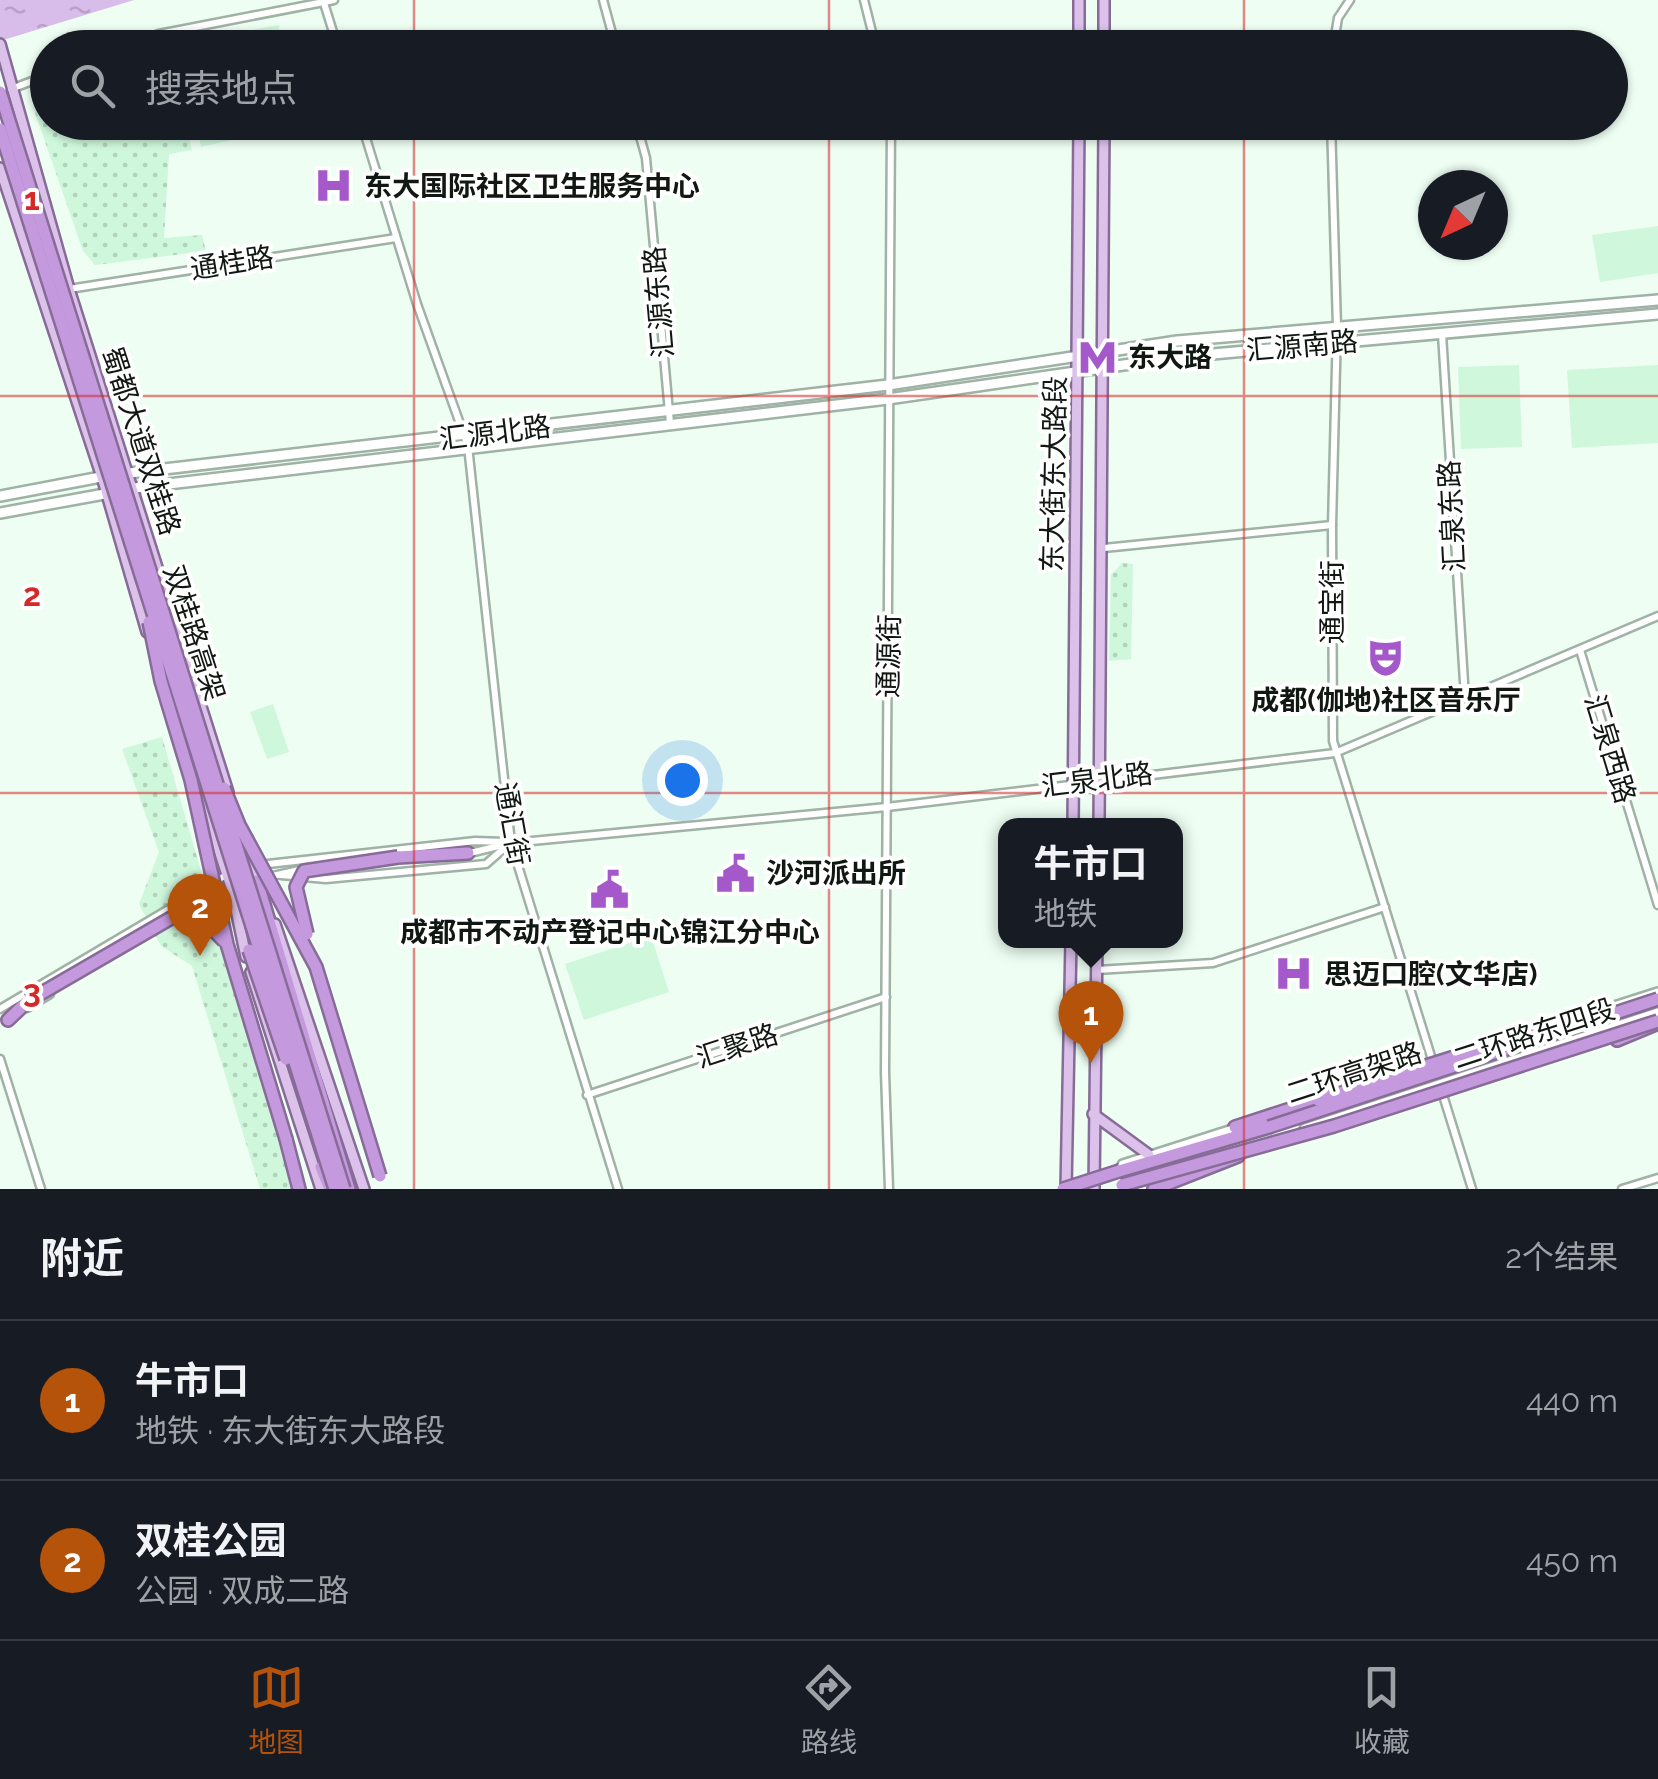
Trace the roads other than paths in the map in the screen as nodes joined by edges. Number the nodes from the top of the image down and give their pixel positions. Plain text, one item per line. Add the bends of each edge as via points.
1 (334, 0) edge
2 (602, 0) edge
3 (864, 0) edge
4 (1079, 0) edge
5 (1104, 0) edge
6 (1350, 0) edge
7 (324, 3) junction
8 (180, 30) edge
9 (332, 30) edge
10 (611, 30) edge
11 (872, 30) edge
12 (1079, 30) edge
13 (1104, 30) edge
14 (1336, 30) edge
15 (0, 44) edge
16 (30, 81) edge
17 (3, 89) edge
18 (0, 129) edge
19 (366, 140) edge
20 (641, 140) edge
21 (891, 140) edge
22 (1079, 140) edge
23 (1104, 140) edge
24 (1332, 140) edge
25 (0, 168) edge
26 (396, 238) junction
27 (69, 288) junction
28 (1658, 300) edge
29 (1658, 314) edge
30 (1337, 328) junction
31 (1442, 334) junction
32 (1337, 344) junction
33 (1104, 352) junction
34 (1078, 355) junction
35 (1104, 367) junction
36 (1077, 371) junction
37 (888, 385) junction
38 (888, 399) junction
39 (669, 417) junction
40 (466, 442) junction
41 (128, 472) junction
42 (102, 477) junction
43 (132, 488) junction
44 (107, 494) junction
45 (0, 496) edge
46 (0, 513) edge
47 (1332, 524) junction
48 (1104, 548) junction
49 (142, 563) junction
50 (1658, 616) edge
51 (1580, 650) junction
52 (1466, 698) junction
53 (1336, 752) junction
54 (1100, 779) junction
55 (1074, 782) junction
56 (887, 807) junction
57 (1073, 818) edge
58 (1099, 818) edge
59 (511, 843) junction
60 (468, 853) junction
61 (251, 866) junction
62 (227, 874) junction
63 (275, 874) junction
64 (257, 881) junction
65 (232, 890) junction
66 (1658, 904) edge
67 (1385, 907) junction
68 (226, 944) junction
69 (1071, 948) edge
70 (1098, 948) edge
71 (249, 950) joint
72 (316, 967) junction
73 (1097, 970) junction
74 (1658, 996) edge
75 (886, 997) junction
76 (1658, 1013) edge
77 (2, 1018) edge
78 (1658, 1022) edge
79 (0, 1059) edge
80 (1434, 1066) junction
81 (1440, 1085) junction
82 (587, 1095) junction
83 (1093, 1114) junction
84 (1334, 1126) junction
85 (1235, 1127) junction
86 (1253, 1150) junction
87 (1149, 1155) junction
88 (1094, 1175) junction
89 (1658, 1178) edge
90 (42, 1189) edge
91 (299, 1189) edge
92 (321, 1189) edge
93 (332, 1189) edge
94 (346, 1189) edge
95 (364, 1189) edge
96 (384, 1189) edge
97 (618, 1189) edge
98 (888, 1189) edge
99 (1066, 1189) edge
100 (1094, 1189) edge
101 (1112, 1189) edge
102 (1128, 1189) edge
103 (1154, 1189) edge
104 (1472, 1189) edge
105 (1622, 1189) edge

1 - 7 street
2 - 10 street
3 - 11 street
4 - 12 main road
5 - 13 main road
6 - 14 street
7 - 8 street
7 - 9 street
15 - 17 main road, 蜀都大道双桂路
16 - 17 street
17 - 27 main road, 蜀都大道双桂路
17 - 49 highway, 双桂路高架, bridge
18 - 49 highway, 双桂路高架, bridge
19 - 26 street, 通汇街
20 - 39 street, 汇源东路
21 - 37 street, 通源街
22 - 34 main road, 东大街东大路段
23 - 33 main road, 东大街东大路段
24 - 30 street, 通宝街
25 - 42 main road, 蜀都大道双桂路
26 - 27 street, 通桂路
26 - 40 street, 通汇街
27 - 41 main road, 蜀都大道双桂路
28 - 30 street, 汇源南路
29 - 31 street, 汇源南路
30 - 32 street, 通宝街
30 - 33 street, 汇源南路
31 - 32 street, 汇源南路
31 - 52 street, 汇泉东路
32 - 35 street, 汇源南路
32 - 47 street, 通宝街
33 - 34 street, 汇源南路
33 - 35 main road, 东大街东大路段
34 - 36 main road, 东大街东大路段
34 - 37 street, 汇源南路
35 - 36 street, 汇源南路
35 - 48 main road, 东大街东大路段
36 - 38 street, 汇源南路
36 - 55 main road, 东大街东大路段
37 - 38 street, 通源街
37 - 39 street, 汇源北路
38 - 39 street, 汇源北路
38 - 56 street, 通源街
39 - 40 street, 汇源北路
40 - 41 street, 汇源北路
40 - 43 street, 汇源北路
40 - 59 street, 通汇街
41 - 42 street, 汇源北路
41 - 43 main road, 蜀都大道双桂路
42 - 44 main road, 蜀都大道双桂路
42 - 45 street, 汇源北路
43 - 44 street, 汇源北路
43 - 61 main road, 蜀都大道双桂路
44 - 46 street, 汇源北路
44 - 62 main road, 蜀都大道双桂路
47 - 48 street
47 - 53 street, 通宝街
48 - 54 main road, 东大街东大路段
49 - 68 highway, bridge via 161,681 191,780
49 - 72 highway, bridge via 239,824
49 - 93 highway, 双桂路高架, bridge
49 - 94 highway, 双桂路高架, bridge
50 - 51 street, 汇泉北路
51 - 52 street, 汇泉北路
51 - 66 street, 汇泉西路
52 - 53 street, 汇泉北路
53 - 54 street, 汇泉北路
53 - 67 street, 通宝街
54 - 55 street, 汇泉北路
54 - 58 main road, 东大街东大路段
55 - 56 street, 汇泉北路
55 - 57 main road, 东大街东大路段
56 - 59 street, 汇泉北路
56 - 75 street, 通源街
59 - 60 street, 汇泉北路
59 - 61 street, 汇泉北路 via 475,840
59 - 63 street via 486,864 326,879
59 - 82 street, 通汇街
60 - 63 street, 汇泉北路
60 - 72 highway, bridge via 314,866 301,875 297,896
61 - 62 street, 汇泉北路
61 - 64 main road, 蜀都大道双桂路
62 - 65 main road, 蜀都大道双桂路
62 - 77 street, 汇泉北路
63 - 64 street, 汇泉北路
64 - 65 street, 汇泉北路
64 - 94 highway, bridge
64 - 95 main road, 蜀都大道双桂路
65 - 71 main road
65 - 77 street, 汇泉北路
65 - 92 main road, 蜀都大道双桂路 via 248,962
67 - 73 street via 1213,963
67 - 80 street, 通宝街
68 - 77 highway, bridge via 202,918 178,914
68 - 91 highway, bridge
69 - 99 main road
70 - 73 main road
71 - 93 highway, bridge
72 - 96 highway, bridge
73 - 83 main road
74 - 80 street, 二环路东四段
74 - 85 highway, bridge via 1566,1018
74 - 99 highway, 二环高架路, bridge
75 - 82 street, 汇聚路
75 - 98 street, 通源街
76 - 81 street, 二环路东四段
78 - 84 highway, 二环高架路, bridge
78 - 84 highway, bridge via 1374,1121
79 - 90 street
80 - 81 street, 通宝街
80 - 85 street, 二环路东四段
81 - 102 street, 二环路东四段
81 - 104 street, 通宝街
82 - 97 street, 通汇街
83 - 87 main road
83 - 88 main road
84 - 86 highway, 二环高架路, bridge
85 - 87 street, 二环路东四段
86 - 101 highway, 二环高架路, bridge
86 - 103 highway, bridge
87 - 88 street, 二环路东四段
88 - 99 street, 二环路东四段
88 - 100 main road
89 - 105 street

